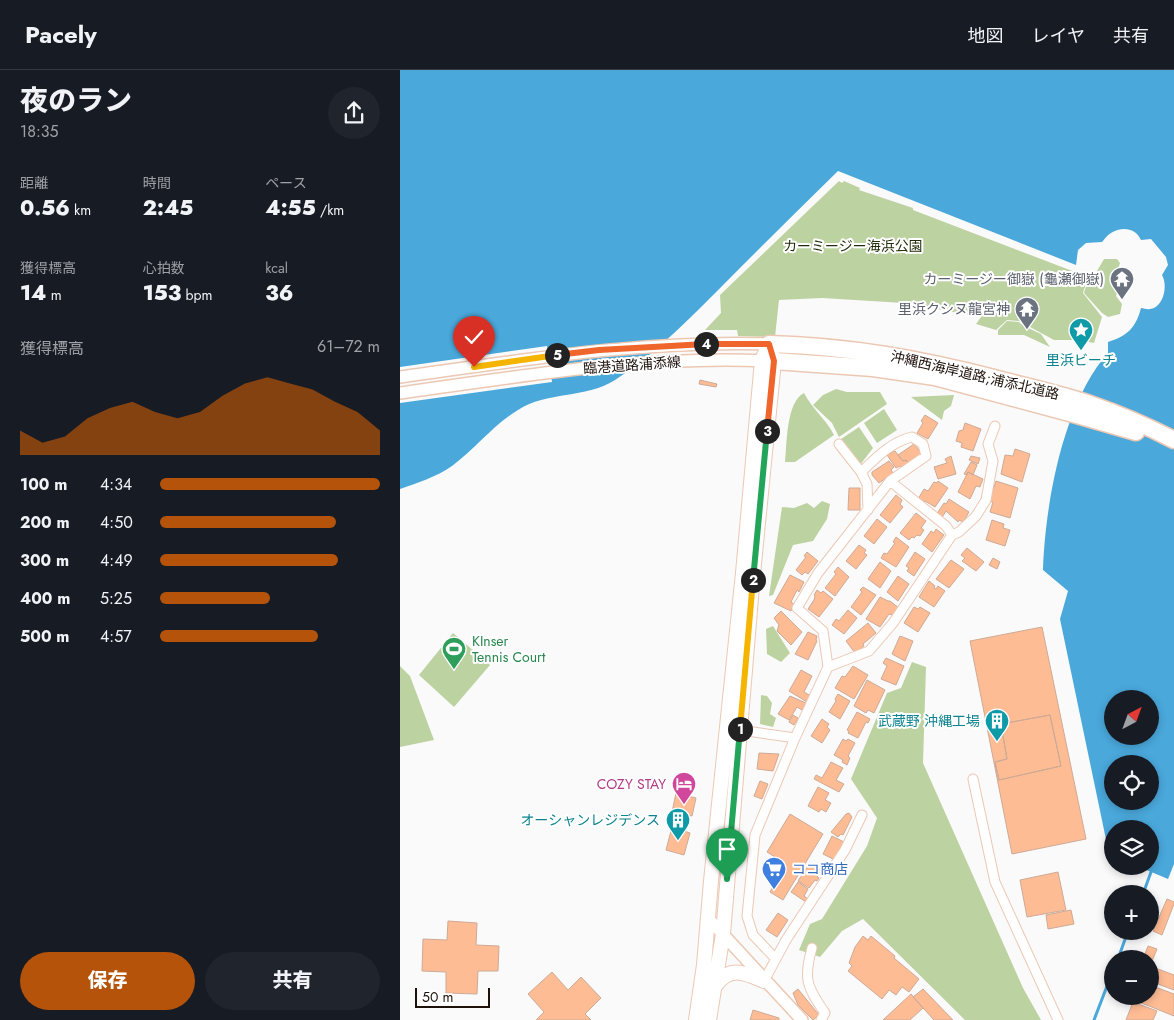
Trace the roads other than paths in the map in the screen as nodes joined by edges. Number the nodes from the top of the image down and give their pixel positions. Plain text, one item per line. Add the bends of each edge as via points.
1 (769, 344) junction
2 (768, 360) junction
3 (400, 377) edge
4 (400, 393) edge
5 (1039, 397) junction
6 (995, 426) dead end
7 (1174, 440) edge
8 (839, 444) dead end
9 (1174, 446) edge
10 (862, 472) junction
11 (890, 481) junction
12 (868, 510) junction
13 (952, 535) junction
14 (828, 667) junction
15 (740, 730) junction
16 (795, 738) junction
17 (973, 778) dead end
18 (862, 814) dead end
19 (708, 918) junction
20 (723, 934) junction
21 (812, 948) dead end
22 (776, 959) junction
23 (764, 981) junction
24 (715, 986) junction
25 (696, 1020) edge
26 (709, 1020) edge
27 (802, 1020) edge
28 (821, 1020) edge
29 (1058, 1020) edge

1 - 2 main road
1 - 3 street, 臨港道路浦添線 via 664,345 599,350
1 - 5 highway, 沖縄西海岸道路;浦添北道路 via 814,345 906,357
2 - 4 street, 臨港道路浦添線 via 649,362
2 - 5 highway, 沖縄西海岸道路;浦添北道路 via 904,372
2 - 15 main road
2 - 19 main road
5 - 7 highway, 沖縄西海岸道路;浦添北道路 via 1104,409
5 - 9 highway, 沖縄西海岸道路;浦添北道路
6 - 13 street via 988,444 993,461 986,500 976,516 960,532
8 - 10 street
10 - 11 street via 901,440 912,437 923,444 926,456
10 - 12 street via 868,484
11 - 12 street
11 - 13 street via 946,526
12 - 14 street via 818,574 797,608 823,631
13 - 14 street via 893,623 869,651
14 - 16 street
15 - 16 street
15 - 20 main road
16 - 22 street via 754,835 747,916 752,935
17 - 29 street via 995,882
18 - 22 street via 845,850
19 - 20 street
19 - 25 main road
20 - 23 street
20 - 24 main road
21 - 28 street via 808,961 808,986 825,1012
22 - 23 street
23 - 24 main road via 739,972 726,975
23 - 27 street
24 - 26 main road

